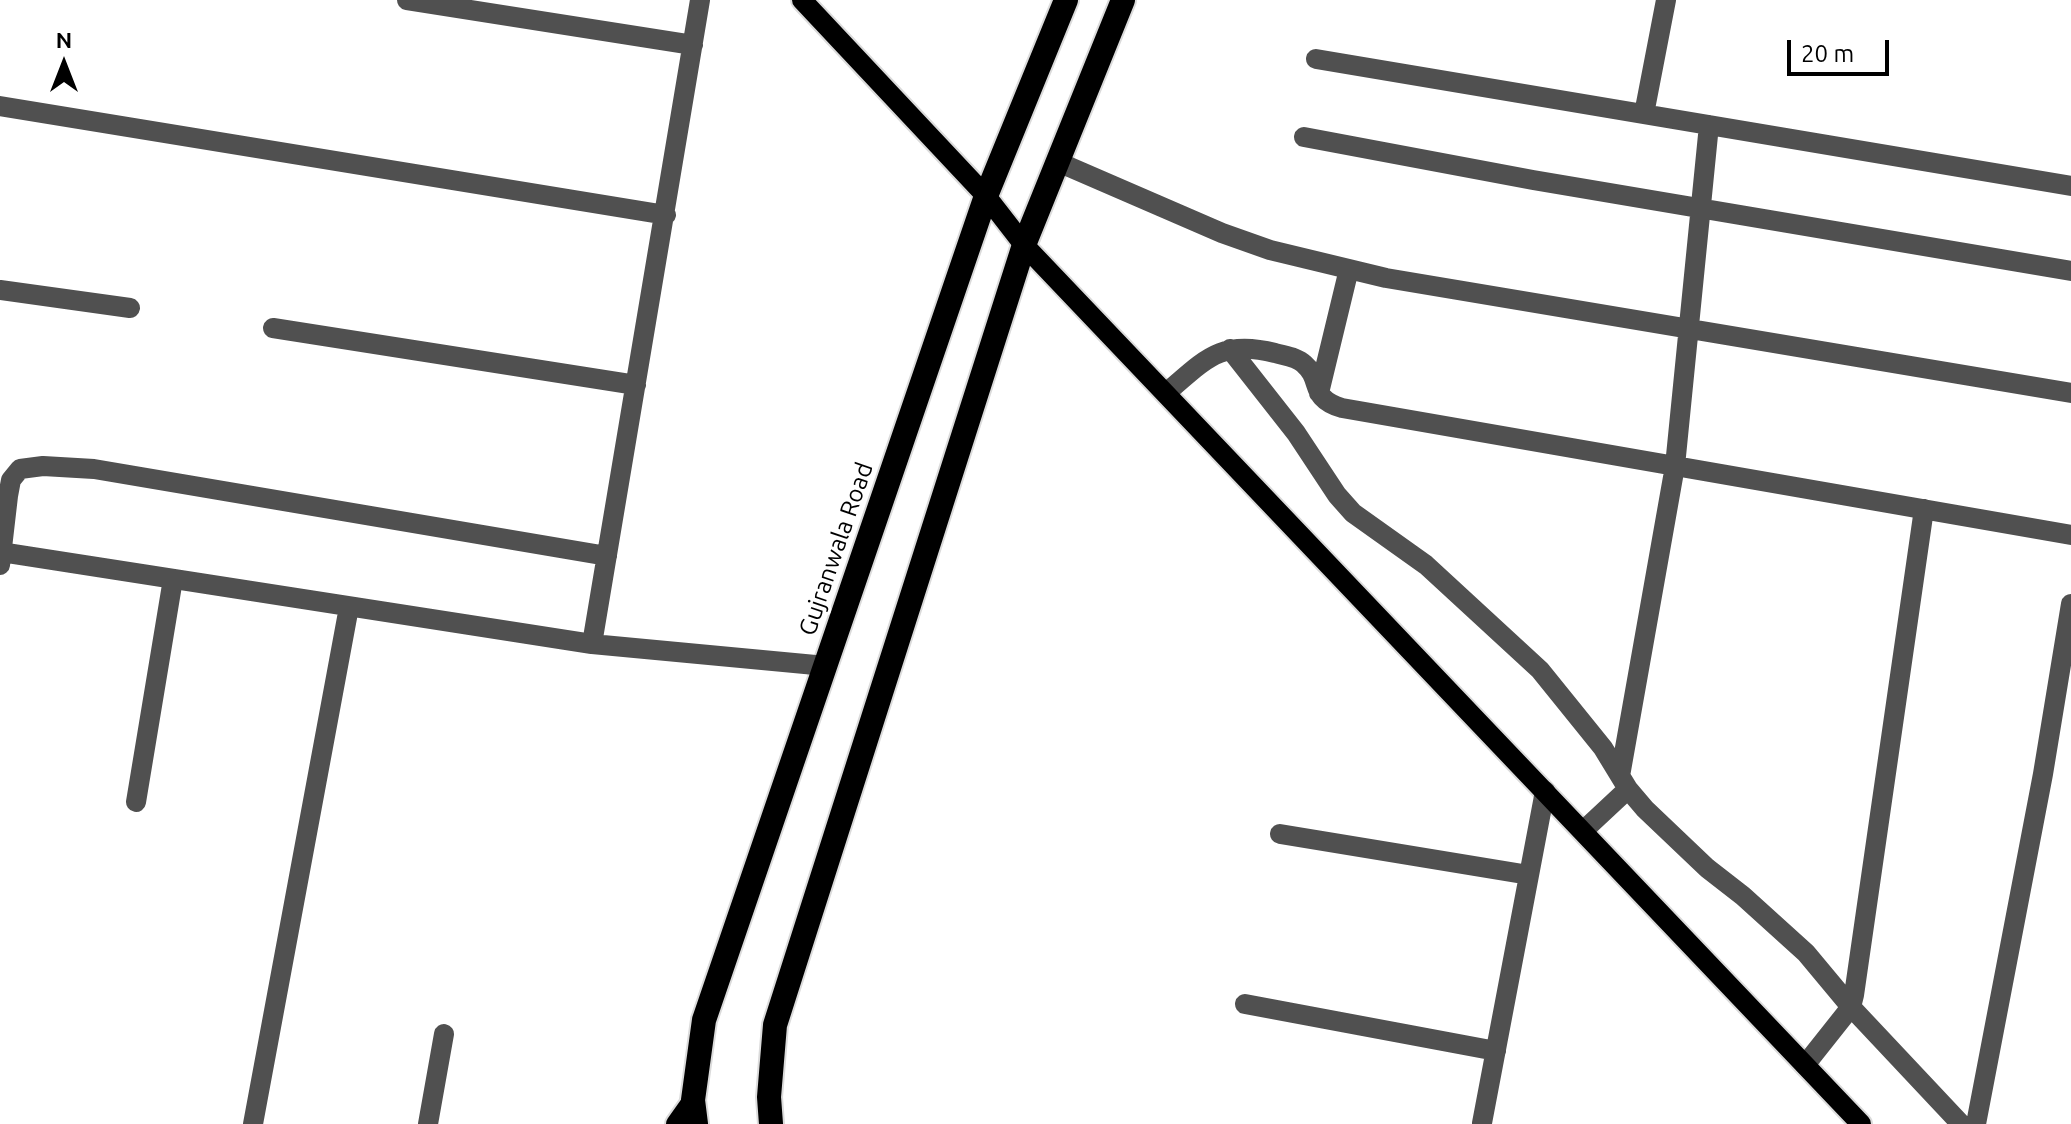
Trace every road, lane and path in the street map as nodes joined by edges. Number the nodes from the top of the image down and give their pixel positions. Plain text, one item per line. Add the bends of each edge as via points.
1 (407, 0) edge
2 (700, 0) edge
3 (802, 0) edge
4 (1066, 0) edge
5 (1123, 0) edge
6 (1666, 0) edge
7 (693, 45) junction
8 (1316, 59) dead end
9 (0, 106) edge
10 (1644, 114) junction
11 (1709, 125) junction
12 (1304, 137) dead end
13 (1058, 162) junction
14 (2071, 186) edge
15 (986, 196) junction
16 (1701, 206) junction
17 (666, 215) junction
18 (1024, 245) junction
19 (1349, 269) junction
20 (2071, 271) edge
21 (0, 290) edge
22 (130, 308) dead end
23 (273, 328) dead end
24 (1689, 329) junction
25 (1230, 349) junction
26 (636, 385) junction
27 (1166, 393) junction
28 (1319, 393) junction
29 (2071, 393) edge
30 (1675, 466) junction
31 (1924, 509) junction
32 (2071, 535) edge
33 (0, 556) edge
34 (607, 556) junction
35 (173, 579) junction
36 (2071, 604) edge
37 (349, 607) junction
38 (592, 644) junction
39 (826, 666) junction
40 (1624, 782) junction
41 (1545, 791) junction
42 (136, 802) dead end
43 (1583, 831) junction
44 (1280, 834) dead end
45 (1529, 875) junction
46 (1245, 1004) dead end
47 (1851, 1007) junction
48 (444, 1034) dead end
49 (1496, 1051) junction
50 (1805, 1065) junction
51 (694, 1112) edge
52 (1482, 1123) edge
53 (253, 1124) edge
54 (428, 1124) edge
55 (676, 1124) edge
56 (771, 1124) edge
57 (1861, 1124) edge
58 (1961, 1124) edge
59 (1976, 1124) edge

1 - 7 street
2 - 7 street
3 - 15 main road
4 - 15 highway, Gujranwala Road
5 - 13 highway
6 - 10 street
7 - 17 street
8 - 10 street
9 - 17 street
10 - 11 street
11 - 14 street
11 - 16 street
12 - 16 street
13 - 18 highway
13 - 19 street via 1222,233
15 - 18 main road
15 - 39 highway, Gujranwala Road
16 - 20 street
16 - 24 street
17 - 26 street
18 - 27 main road
18 - 56 highway via 775,1025
19 - 24 street
19 - 28 street
21 - 22 street
23 - 26 street
24 - 29 street
24 - 30 street
25 - 27 street via 1205,360
25 - 28 street via 1296,359 1305,364
25 - 40 street via 1353,513 1426,565 1540,670
26 - 34 street
27 - 41 main road
28 - 30 street via 1342,408
30 - 31 street
30 - 40 street
31 - 32 street
31 - 47 street
33 - 34 street via 16,472 57,466
33 - 35 street
34 - 38 street
35 - 37 street
35 - 42 street
36 - 59 street
37 - 38 street
37 - 53 street
38 - 39 street
39 - 51 highway, Gujranwala Road via 704,1020
40 - 43 street
40 - 47 street via 1707,868 1796,943
41 - 43 main road
41 - 45 street
43 - 50 main road
44 - 45 street
45 - 49 street
46 - 49 street
47 - 50 street
47 - 58 street
48 - 54 street
49 - 52 street
50 - 57 main road
51 - 55 main road

